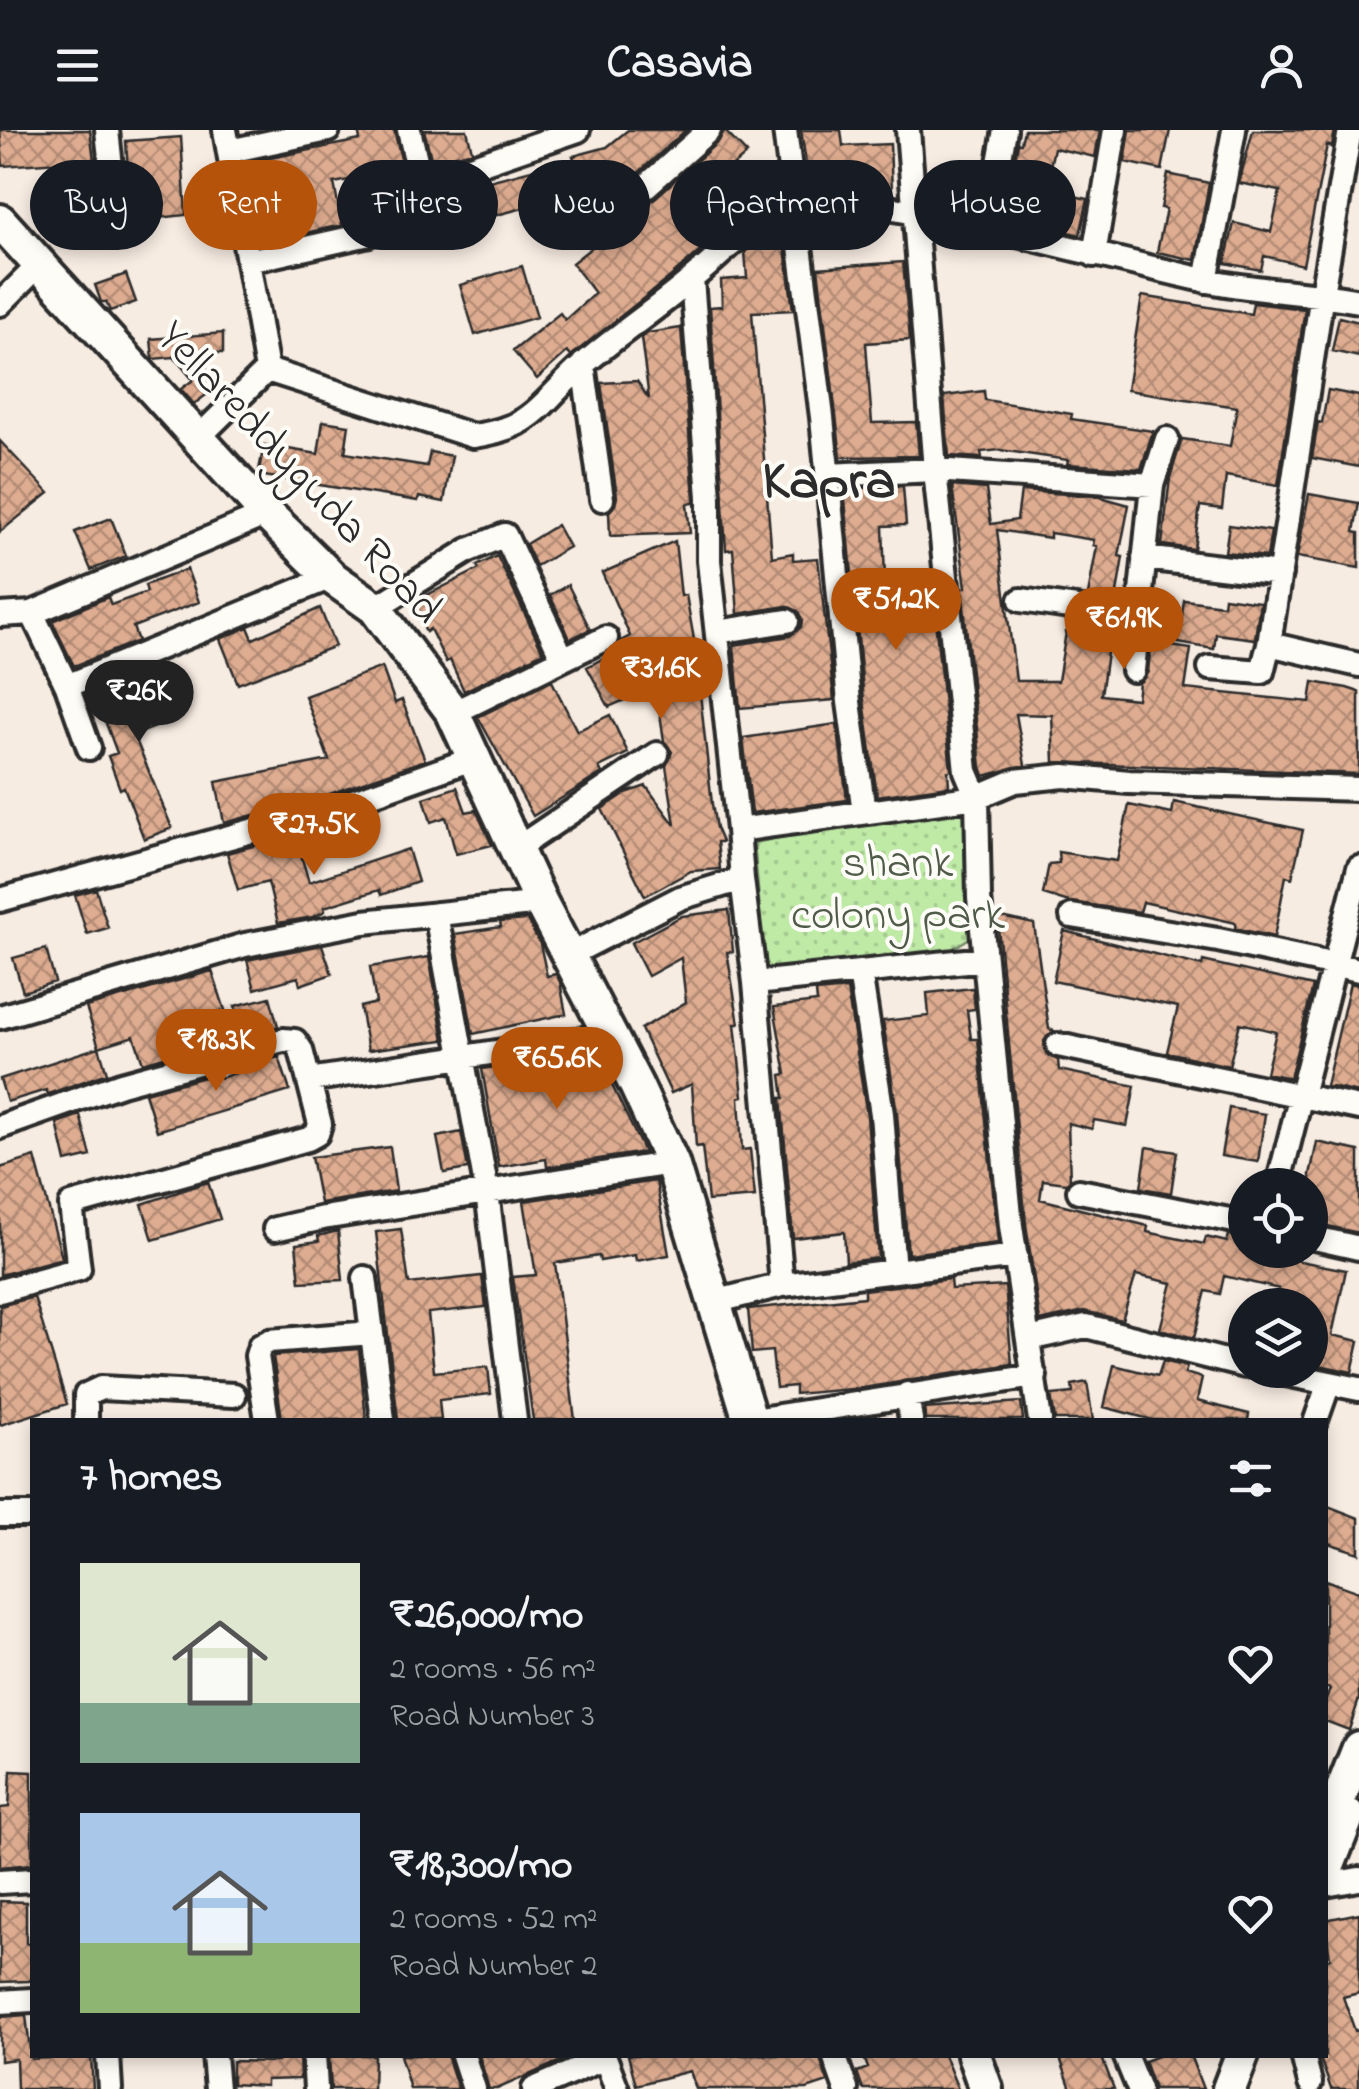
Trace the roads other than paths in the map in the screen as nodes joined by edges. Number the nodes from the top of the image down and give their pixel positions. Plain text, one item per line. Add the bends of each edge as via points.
1 (107, 130) edge
2 (328, 130) edge
3 (408, 130) edge
4 (578, 130) edge
5 (710, 130) edge
6 (785, 130) edge
7 (908, 130) edge
8 (1005, 130) edge
9 (1115, 130) edge
10 (1234, 130) edge
11 (1350, 130) edge
12 (227, 140) edge
13 (110, 160) edge
14 (415, 160) edge
15 (490, 160) edge
16 (789, 160) edge
17 (1000, 160) edge
18 (650, 183) edge
19 (914, 200) edge
20 (0, 221) edge
21 (337, 241) edge
22 (724, 250) edge
23 (800, 250) edge
24 (918, 250) edge
25 (1074, 250) edge
26 (1094, 255) junction
27 (248, 261) junction
28 (40, 264) junction
29 (692, 279) junction
30 (1206, 281) junction
31 (1322, 294) junction
32 (1359, 301) edge
33 (0, 304) edge
34 (584, 364) junction
35 (267, 370) junction
36 (199, 438) junction
37 (1167, 439) dead end
38 (936, 470) junction
39 (827, 475) junction
40 (1152, 484) junction
41 (602, 499) dead end
42 (267, 514) junction
43 (1144, 558) junction
44 (1280, 574) junction
45 (331, 577) junction
46 (1022, 600) dead end
47 (374, 608) junction
48 (32, 614) junction
49 (0, 615) edge
50 (1138, 617) junction
51 (787, 621) dead end
52 (717, 632) junction
53 (606, 638) dead end
54 (1269, 644) junction
55 (562, 659) junction
56 (1359, 665) edge
57 (1210, 668) dead end
58 (1133, 670) dead end
59 (68, 686) junction
60 (453, 714) junction
61 (89, 748) dead end
62 (657, 754) dead end
63 (475, 758) junction
64 (1359, 789) edge
65 (977, 797) junction
66 (864, 812) junction
67 (738, 830) junction
68 (516, 849) junction
69 (1359, 868) edge
70 (742, 880) junction
71 (0, 900) edge
72 (541, 903) junction
73 (436, 914) junction
74 (1072, 916) dead end
75 (568, 955) junction
76 (984, 959) junction
77 (1334, 964) junction
78 (1359, 970) edge
79 (860, 972) junction
80 (755, 982) junction
81 (0, 1017) edge
82 (610, 1035) junction
83 (1058, 1046) dead end
84 (462, 1056) junction
85 (309, 1080) junction
86 (1301, 1095) junction
87 (1359, 1108) edge
88 (0, 1127) edge
89 (672, 1163) junction
90 (1282, 1168) edge
91 (1080, 1191) dead end
92 (487, 1192) junction
93 (1228, 1220) edge
94 (275, 1228) dead end
95 (1328, 1241) edge
96 (1359, 1248) edge
97 (1016, 1256) junction
98 (894, 1271) junction
99 (365, 1278) dead end
100 (782, 1284) junction
101 (0, 1291) edge
102 (714, 1302) junction
103 (372, 1333) junction
104 (1029, 1338) junction
105 (1228, 1362) edge
106 (1035, 1376) junction
107 (1329, 1383) joint
108 (1359, 1389) edge
109 (907, 1394) junction
110 (234, 1395) dead end
111 (86, 1418) edge
112 (266, 1418) edge
113 (383, 1418) edge
114 (515, 1418) edge
115 (750, 1418) edge
116 (763, 1418) edge
117 (910, 1418) edge
118 (1040, 1418) edge
119 (1317, 1418) edge
120 (0, 1515) edge
121 (30, 1515) edge
122 (1359, 1748) edge
123 (1359, 1787) edge
124 (1328, 1826) edge
125 (1328, 1865) edge
126 (1359, 1879) edge
127 (30, 1880) edge
128 (0, 1882) edge
129 (1328, 1884) edge
130 (30, 2000) edge
131 (0, 2002) edge
132 (108, 2058) edge
133 (214, 2058) edge
134 (314, 2058) edge
135 (464, 2058) edge
136 (601, 2058) edge
137 (606, 2058) edge
138 (834, 2058) edge
139 (975, 2058) edge
140 (1134, 2058) edge
141 (1241, 2058) edge
142 (1255, 2058) edge
143 (1303, 2058) edge
144 (1310, 2083) dead end
145 (838, 2087) edge
146 (110, 2089) edge
147 (218, 2089) edge
148 (316, 2089) edge
149 (474, 2089) edge
150 (534, 2089) edge
151 (616, 2089) edge
152 (986, 2089) edge
153 (1138, 2089) edge
154 (1229, 2089) edge
155 (1244, 2089) edge

1 - 13 street
2 - 12 street
3 - 14 street
4 - 15 street
5 - 18 street
6 - 16 street
7 - 19 street
8 - 17 street
9 - 26 street
10 - 30 street
11 - 31 street
12 - 27 street
20 - 28 street, Yellareddyguda Road
21 - 27 street
22 - 29 street
23 - 39 street
24 - 38 street
25 - 26 street
26 - 30 street
27 - 35 street
28 - 33 street
28 - 36 street, Yellareddyguda Road
29 - 34 street
29 - 52 street
30 - 31 street
31 - 32 street
31 - 44 street
34 - 35 street via 526,421 473,436
34 - 41 street
35 - 36 street
36 - 42 street, Yellareddyguda Road
37 - 40 street
38 - 39 street
38 - 40 street
38 - 65 street via 966,771
39 - 66 street
40 - 43 street
42 - 45 street, Yellareddyguda Road
42 - 48 street
43 - 44 street
43 - 50 street
44 - 54 street
45 - 47 street, Yellareddyguda Road
45 - 59 street
46 - 50 street
47 - 55 street via 505,535
47 - 60 street, Yellareddyguda Road
48 - 49 street
48 - 59 street
50 - 58 street
51 - 52 street
52 - 67 street
53 - 55 street
54 - 56 street
54 - 57 street via 1262,672
55 - 60 street
59 - 61 street
60 - 63 street, Yellareddyguda Road
62 - 68 street
63 - 68 street, Yellareddyguda Road
63 - 71 street via 328,810
64 - 65 street via 1064,776 1015,782
65 - 66 street
65 - 76 street
66 - 67 street
67 - 70 street
68 - 72 street, Yellareddyguda Road
69 - 77 street
70 - 75 street via 680,898
70 - 80 street
72 - 73 street
72 - 75 street, Yellareddyguda Road
73 - 81 street via 245,945
73 - 84 street
74 - 77 street
75 - 82 street, Yellareddyguda Road
76 - 79 street
76 - 97 street
77 - 78 street
77 - 86 street
79 - 80 street
79 - 98 street via 882,1114
80 - 100 street
82 - 84 street
82 - 89 street, Yellareddyguda Road
83 - 86 street
84 - 85 street
84 - 92 street
85 - 88 street via 301,1050 284,1040 121,1084
85 - 101 street via 317,1134 70,1205 79,1269
86 - 87 street
86 - 90 street
89 - 92 street
89 - 102 street, Yellareddyguda Road
91 - 93 street
92 - 94 street
92 - 114 street
95 - 96 street
97 - 98 street
97 - 104 street
98 - 100 street
99 - 103 street
100 - 102 street
102 - 115 street, Yellareddyguda Road
103 - 112 street via 260,1346
103 - 113 street
104 - 105 street via 1086,1326
104 - 106 street
106 - 109 street
106 - 118 street
107 - 108 street
107 - 119 street
109 - 116 street
109 - 117 street
110 - 111 street via 101,1388 86,1395
120 - 121 street
122 - 124 street
123 - 125 street
126 - 129 street
127 - 128 street
130 - 131 street
132 - 146 street
133 - 147 street
134 - 148 street
135 - 149 street
136 - 150 street
137 - 151 street
138 - 145 street
139 - 152 street
140 - 153 street
141 - 154 street
142 - 155 street
143 - 144 street

